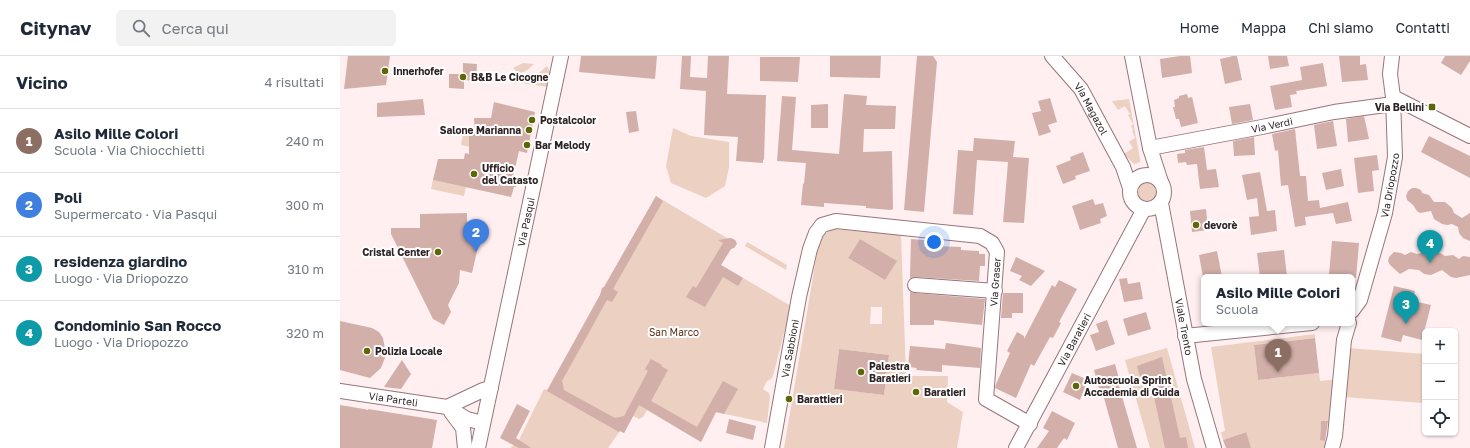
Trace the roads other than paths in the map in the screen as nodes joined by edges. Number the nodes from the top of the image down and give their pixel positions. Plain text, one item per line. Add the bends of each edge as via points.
1 (561, 56) edge
2 (1052, 56) edge
3 (1132, 56) edge
4 (1392, 56) edge
5 (1393, 100) junction
6 (1470, 136) edge
7 (1150, 148) junction
8 (1123, 168) junction
9 (1144, 176) junction
10 (1161, 182) junction
11 (1130, 188) junction
12 (1148, 206) junction
13 (810, 249) joint
14 (915, 284) dead end
15 (995, 290) junction
16 (1355, 308) edge
17 (1283, 326) edge
18 (1348, 326) edge
19 (1185, 336) junction
20 (490, 388) junction
21 (340, 391) edge
22 (448, 407) junction
23 (483, 423) junction
24 (1030, 424) junction
25 (465, 448) edge
26 (478, 448) edge
27 (772, 448) edge
28 (1016, 448) edge
29 (1214, 448) edge
30 (1332, 448) edge

1 - 20 street, Via Pasqui
2 - 8 street, Via Magazol via 1080,89
3 - 7 street, Viale Trento
4 - 5 street, Via Driopozzo via 1390,74
5 - 6 street
5 - 7 street, Via Verdi
5 - 16 street, Via Driopozzo via 1394,157 1385,213 1360,300
7 - 9 street, Viale Trento
7 - 10 street, Viale Trento
8 - 9 street
8 - 11 street, Via Magazol
9 - 10 street via 1156,178
9 - 11 street via 1135,180
10 - 12 street, Viale Trento via 1164,193
11 - 12 street, Viale Trento via 1131,199
12 - 19 street, Viale Trento via 1165,228
12 - 24 street, Via Baratieri via 1132,231
13 - 15 street, Via Graser via 822,225 836,221 980,236 992,243 997,252
13 - 27 street, Via Sabbioni
14 - 15 street
15 - 24 street, Via Graser via 986,399
17 - 19 street
18 - 30 street, Via Driopozzo via 1344,340 1336,436
19 - 29 street, Viale Trento via 1194,379
20 - 22 street
20 - 23 street
21 - 22 street, Via Parteli
22 - 23 street, Via Parteli via 467,419
22 - 25 street via 463,428
23 - 26 street
24 - 28 street, Via Baratieri

